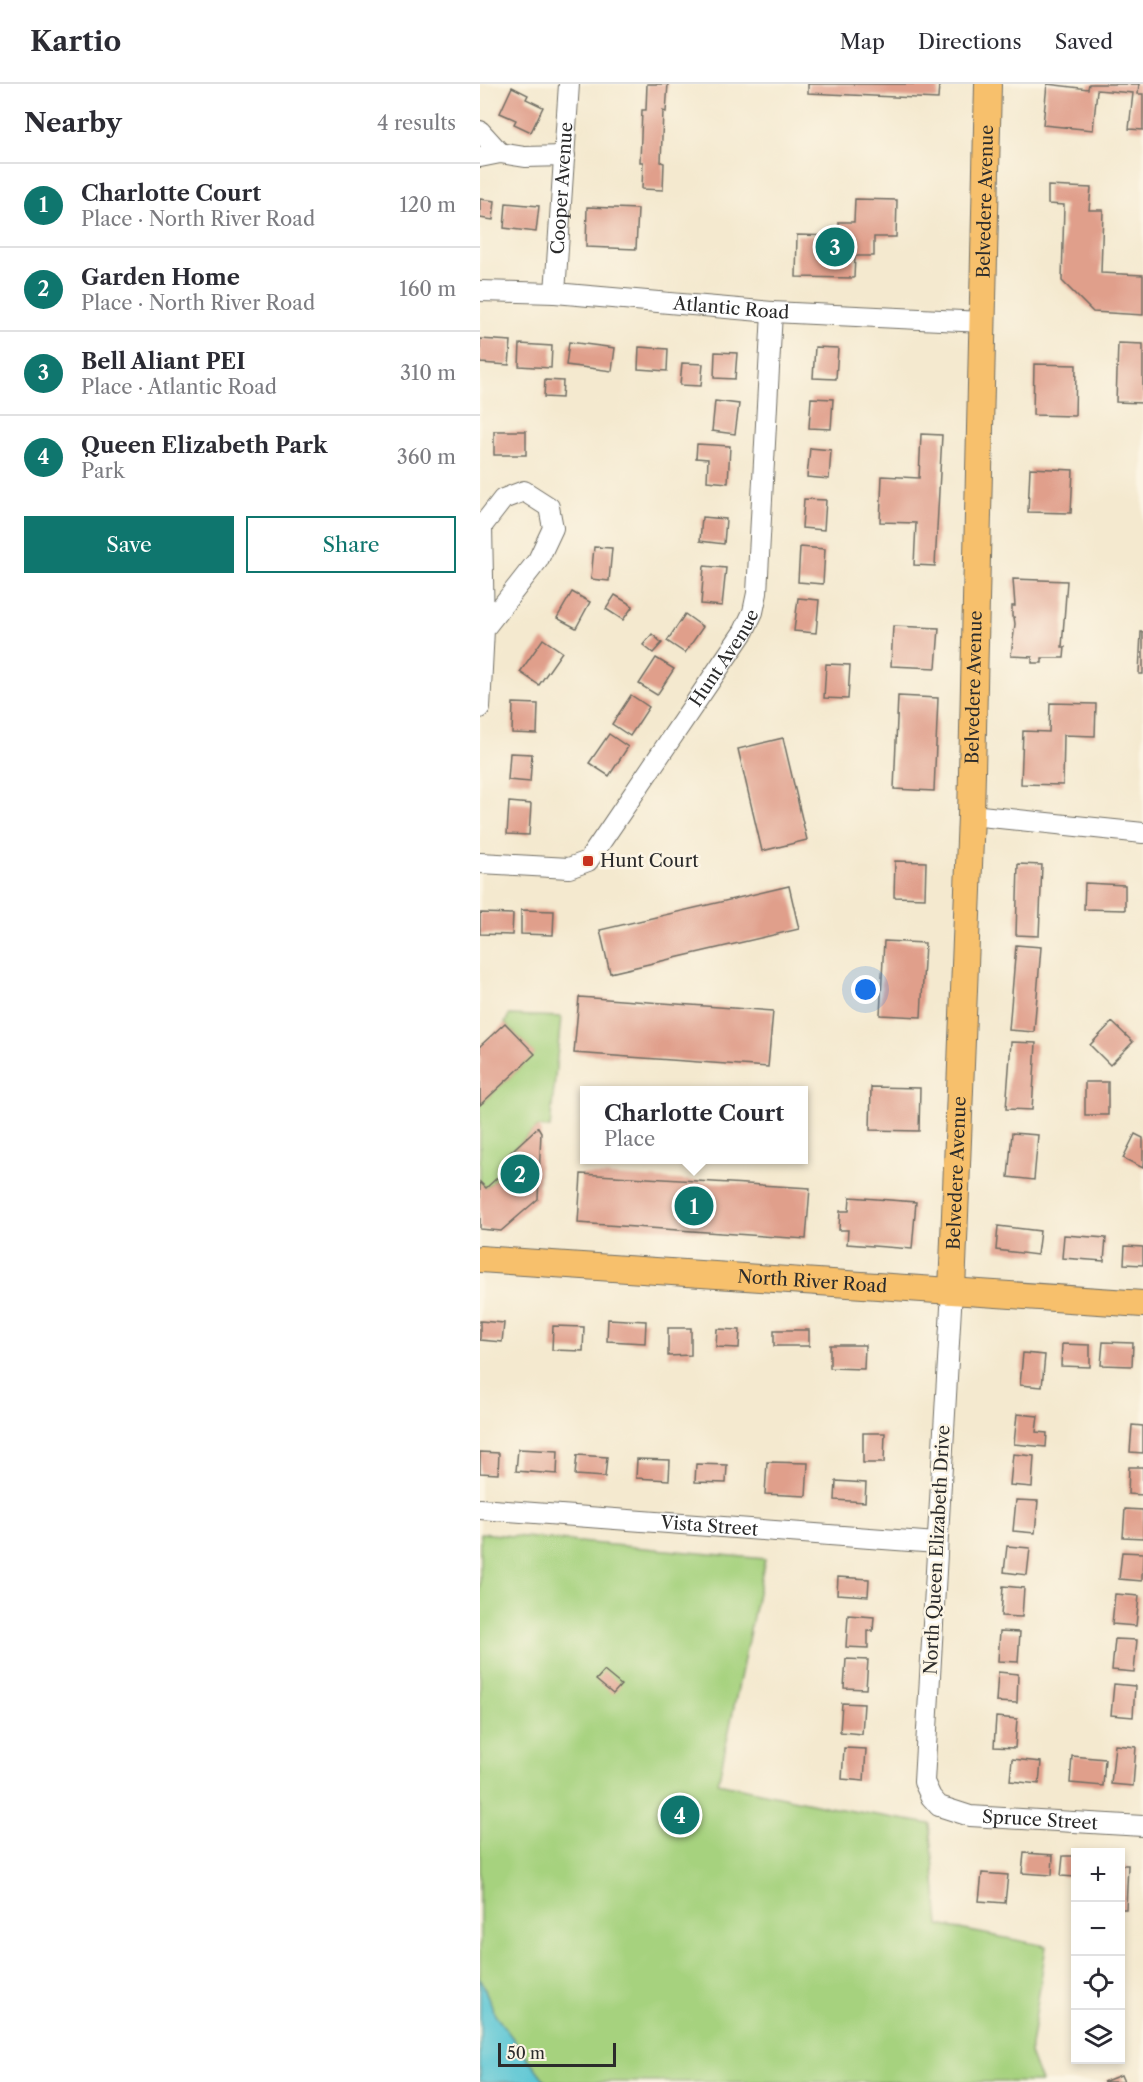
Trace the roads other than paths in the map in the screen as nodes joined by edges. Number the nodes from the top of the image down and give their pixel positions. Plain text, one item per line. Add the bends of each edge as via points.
1 (569, 84) edge
2 (988, 84) edge
3 (480, 131) edge
4 (500, 153) junction
5 (565, 156) junction
6 (480, 157) edge
7 (480, 291) edge
8 (555, 293) junction
9 (772, 312) junction
10 (983, 322) junction
11 (484, 629) junction
12 (480, 708) edge
13 (971, 815) junction
14 (1143, 833) edge
15 (480, 863) edge
16 (480, 1259) edge
17 (952, 1290) junction
18 (1143, 1304) edge
19 (480, 1509) edge
20 (937, 1543) junction
21 (939, 1806) joint
22 (1143, 1826) edge

1 - 5 street, Cooper Avenue
2 - 10 main road, Belvedere Avenue
3 - 4 street
4 - 5 street
4 - 6 street
5 - 8 street, Cooper Avenue
7 - 8 street, Atlantic Road
8 - 9 street, Atlantic Road
9 - 10 street, Atlantic Road
9 - 15 street, Hunt Avenue via 757,593 744,631 588,861 569,868
10 - 13 main road, Belvedere Avenue
11 - 11 street via 538,560 553,528 549,507 524,491 503,499 482,526
11 - 12 street
13 - 14 street
13 - 17 main road, Belvedere Avenue
16 - 17 main road, North River Road
17 - 18 main road, North River Road
17 - 20 street, North Queen Elizabeth Drive
19 - 20 street, Vista Street
20 - 21 street, North Queen Elizabeth Drive via 924,1782
21 - 22 street, Spruce Street via 970,1816

